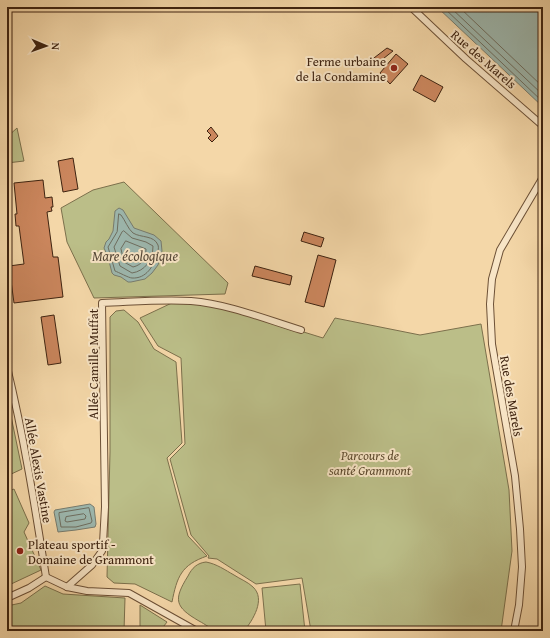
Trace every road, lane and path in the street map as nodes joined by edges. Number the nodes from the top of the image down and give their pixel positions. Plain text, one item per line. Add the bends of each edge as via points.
1 (411, 7) edge
2 (543, 126) edge
3 (543, 177) edge
4 (301, 330) dead end
5 (7, 368) edge
6 (46, 577) junction
7 (67, 588) junction
8 (7, 598) edge
9 (197, 631) edge
10 (514, 631) edge

1 - 2 street, Rue des Marels
3 - 10 street, Rue des Marels via 500,250 492,279 490,304 492,344 515,476 520,529 522,567
4 - 7 street, Allée Camille Muffat via 192,301 102,303 105,507 103,543 102,551 92,565
5 - 6 street, Allée Alexis Vastine via 32,488
6 - 7 street
6 - 8 street
7 - 9 street via 129,593

